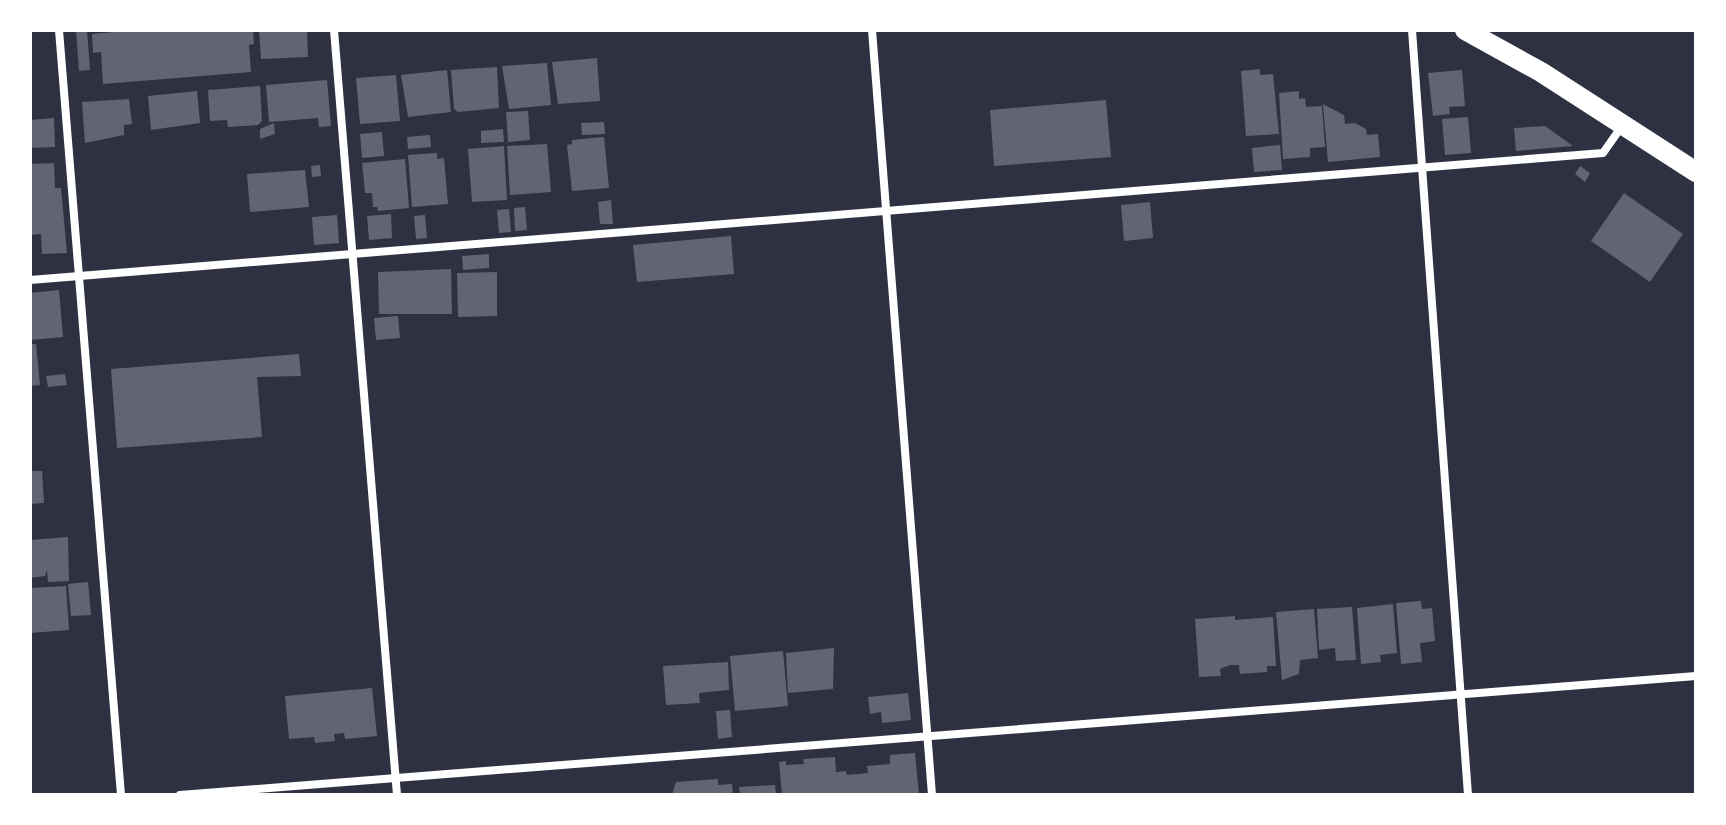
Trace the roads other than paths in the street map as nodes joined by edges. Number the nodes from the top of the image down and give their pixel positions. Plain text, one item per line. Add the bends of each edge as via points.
1 (59, 30) edge
2 (334, 30) edge
3 (872, 30) edge
4 (1412, 30) edge
5 (1465, 30) edge
6 (1623, 125) junction
7 (1421, 170) junction
8 (1696, 172) edge
9 (886, 210) junction
10 (354, 254) junction
11 (80, 276) junction
12 (30, 280) edge
13 (1696, 676) edge
14 (1460, 694) junction
15 (928, 738) junction
16 (395, 780) junction
17 (121, 795) edge
18 (180, 795) edge
19 (397, 795) edge
20 (932, 795) edge
21 (1468, 795) edge

1 - 11 street
2 - 10 street
3 - 9 street
4 - 7 street
5 - 6 main road
6 - 7 street via 1603,153
6 - 8 main road
7 - 9 street
7 - 14 street
9 - 10 street
9 - 15 street
10 - 11 street
10 - 16 street
11 - 12 street
11 - 17 street
13 - 14 street
14 - 15 street
14 - 21 street
15 - 16 street
15 - 20 street
16 - 18 street
16 - 19 street

